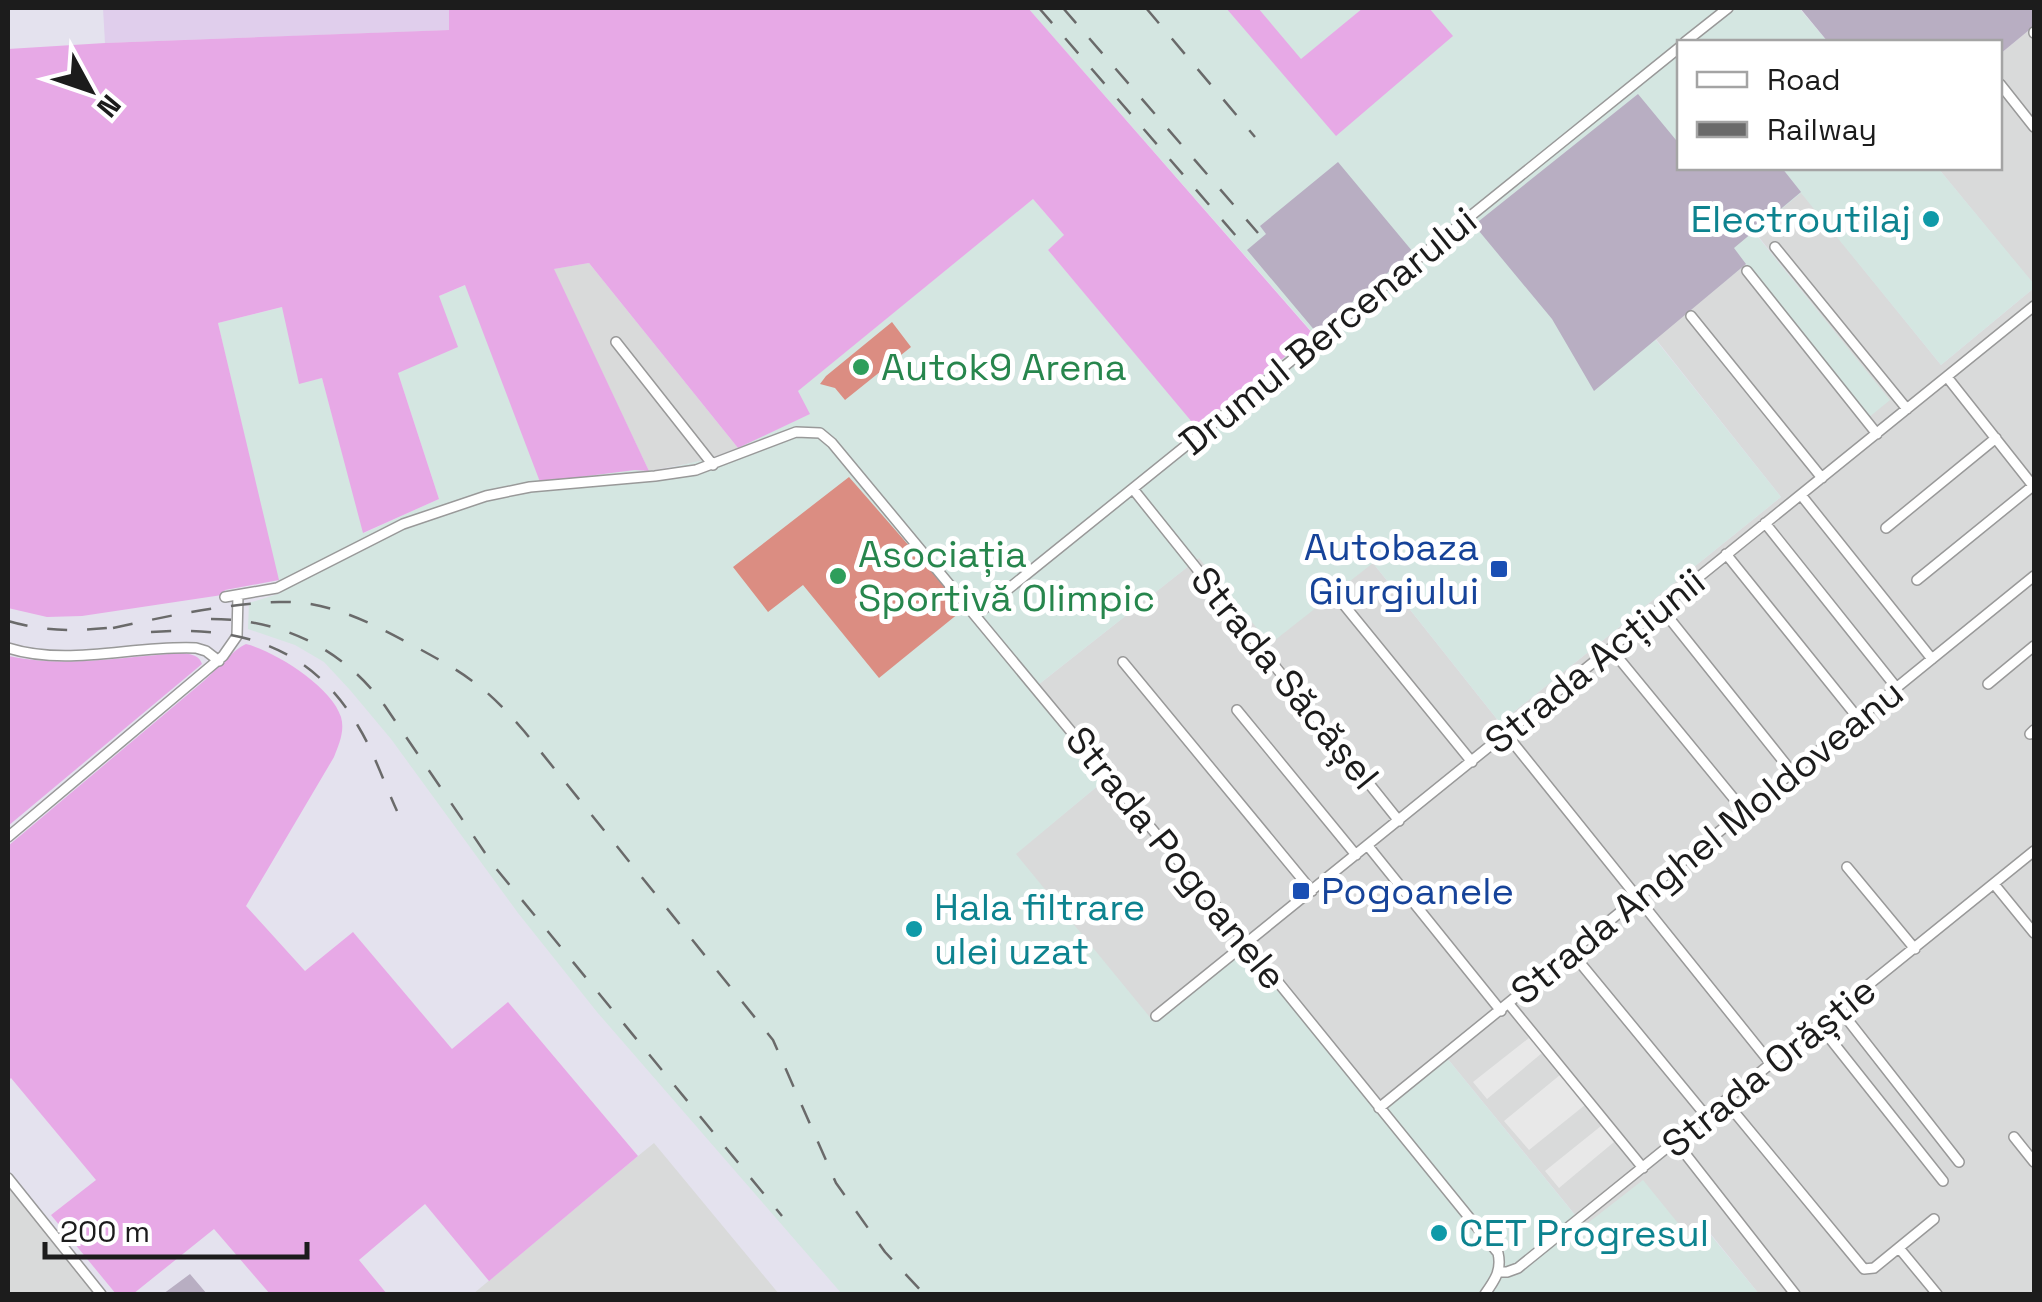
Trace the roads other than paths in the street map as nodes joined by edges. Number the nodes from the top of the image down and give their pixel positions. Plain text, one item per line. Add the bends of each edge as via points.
1 (1728, 8) edge
2 (1688, 40) edge
3 (1677, 49) edge
4 (2002, 87) edge
5 (2034, 127) edge
6 (1775, 247) dead end
7 (1747, 271) dead end
8 (2034, 306) edge
9 (1692, 316) dead end
10 (616, 342) dead end
11 (1947, 376) junction
12 (1907, 410) junction
13 (1877, 434) junction
14 (1996, 438) junction
15 (714, 464) junction
16 (1822, 478) junction
17 (2034, 486) edge
18 (1132, 489) junction
19 (1801, 495) junction
20 (1765, 523) junction
21 (1886, 528) dead end
22 (1726, 554) junction
23 (2034, 576) edge
24 (1917, 580) dead end
25 (238, 595) junction
26 (225, 597) dead end
27 (1340, 600) dead end
28 (1662, 608) junction
29 (976, 615) junction
30 (2034, 646) edge
31 (8, 648) edge
32 (1611, 648) junction
33 (1932, 659) junction
34 (219, 661) junction
35 (1123, 662) dead end
36 (1988, 684) dead end
37 (1896, 687) junction
38 (1237, 710) dead end
39 (1858, 718) junction
40 (1506, 734) junction
41 (1472, 762) junction
42 (1792, 772) junction
43 (1744, 812) junction
44 (1399, 821) junction
45 (8, 837) edge
46 (1368, 846) junction
47 (2034, 851) edge
48 (1356, 855) junction
49 (1847, 867) dead end
50 (1994, 884) junction
51 (1312, 891) junction
52 (1638, 899) junction
53 (2034, 933) edge
54 (1247, 944) junction
55 (1915, 948) junction
56 (1572, 952) junction
57 (1505, 1008) junction
58 (1840, 1010) junction
59 (1156, 1016) dead end
60 (1820, 1026) junction
61 (1772, 1065) junction
62 (1726, 1102) junction
63 (1379, 1108) junction
64 (1707, 1117) junction
65 (2014, 1137) dead end
66 (1676, 1142) junction
67 (1959, 1162) dead end
68 (2034, 1162) edge
69 (1643, 1168) junction
70 (8, 1178) edge
71 (1943, 1181) dead end
72 (1934, 1219) dead end
73 (1899, 1248) junction
74 (1499, 1272) junction
75 (101, 1294) edge
76 (1485, 1294) edge
77 (1795, 1294) edge
78 (1936, 1294) edge

1 - 2 street, Drumul Bercenarului
3 - 18 street, Drumul Bercenarului
4 - 5 street
6 - 12 street
7 - 13 street
8 - 11 street, Strada Acțiunii
9 - 16 street
10 - 15 street
11 - 12 street, Strada Acțiunii
11 - 14 street
12 - 13 street, Strada Acțiunii
13 - 16 street, Strada Acțiunii
14 - 17 street
14 - 21 street
15 - 25 street via 486,496 403,524 277,588
15 - 29 street, Strada Pogoanele via 796,432 820,433
16 - 19 street, Strada Acțiunii
17 - 24 street
18 - 29 street, Drumul Bercenarului
18 - 44 street, Strada Săcășel
19 - 20 street, Strada Acțiunii
19 - 33 street
20 - 22 street, Strada Acțiunii
20 - 37 street
22 - 28 street, Strada Acțiunii
22 - 39 street
23 - 33 street, Strada Anghel Moldoveanu
25 - 26 street
25 - 34 street via 238,632
27 - 41 street
28 - 32 street, Strada Acțiunii
28 - 42 street
29 - 54 street, Strada Pogoanele
30 - 36 street
31 - 34 street via 76,656 196,648
32 - 40 street, Strada Acțiunii
32 - 43 street
33 - 37 street, Strada Anghel Moldoveanu
34 - 45 street
35 - 51 street
37 - 39 street, Strada Anghel Moldoveanu
38 - 48 street
39 - 42 street, Strada Anghel Moldoveanu
40 - 41 street, Strada Acțiunii
40 - 52 street
41 - 44 street, Strada Acțiunii
42 - 43 street, Strada Anghel Moldoveanu
43 - 52 street, Strada Anghel Moldoveanu
44 - 46 street, Strada Acțiunii
46 - 48 street, Strada Acțiunii
46 - 57 street
47 - 50 street, Strada Orăștie
48 - 51 street, Strada Acțiunii
49 - 55 street
50 - 53 street
50 - 55 street, Strada Orăștie
51 - 54 street, Strada Acțiunii
52 - 56 street, Strada Anghel Moldoveanu
52 - 61 street
54 - 59 street, Strada Acțiunii
54 - 63 street, Strada Pogoanele
55 - 58 street, Strada Orăștie
56 - 57 street, Strada Anghel Moldoveanu
56 - 64 street
57 - 63 street, Strada Anghel Moldoveanu
57 - 69 street
58 - 60 street, Strada Orăștie
58 - 67 street
60 - 61 street, Strada Orăștie
60 - 71 street
61 - 62 street, Strada Orăștie
62 - 64 street, Strada Orăștie
62 - 73 street via 1861,1267 1874,1268
63 - 74 street, Strada Pogoanele via 1498,1253
64 - 66 street, Strada Orăștie
65 - 68 street
66 - 69 street, Strada Orăștie
66 - 77 street
69 - 74 street, Strada Orăștie via 1518,1268
70 - 75 street
72 - 73 street
73 - 78 street
74 - 76 street

